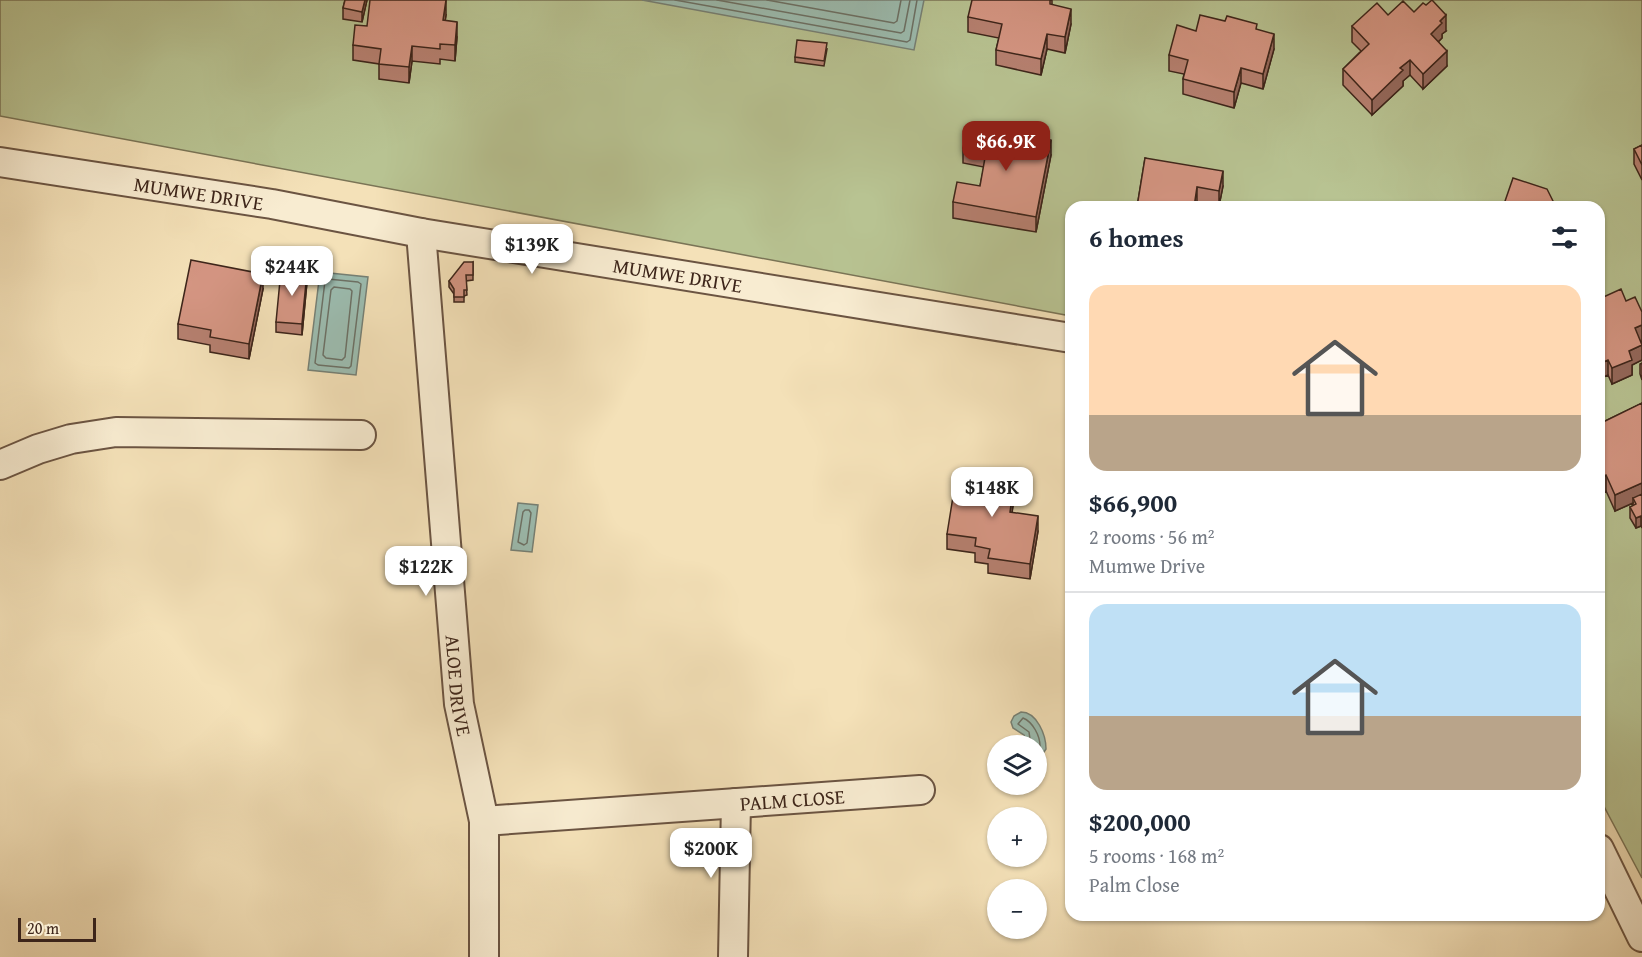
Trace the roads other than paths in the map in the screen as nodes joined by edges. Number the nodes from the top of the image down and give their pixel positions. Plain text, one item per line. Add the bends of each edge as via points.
1 (0, 162) edge
2 (421, 233) junction
3 (1065, 337) edge
4 (361, 435) dead end
5 (0, 465) edge
6 (920, 790) dead end
7 (736, 803) junction
8 (484, 820) junction
9 (1605, 861) edge
10 (1642, 937) edge
11 (484, 957) edge
12 (733, 957) edge

1 - 2 street, MUMWE DRIVE via 272,204
2 - 3 street, MUMWE DRIVE
2 - 8 street, ALOE DRIVE via 459,704
4 - 5 street via 116,432 70,439
6 - 7 street, PALM CLOSE
7 - 8 street, PALM CLOSE
7 - 12 street
8 - 11 street, ALOE DRIVE
9 - 10 street

